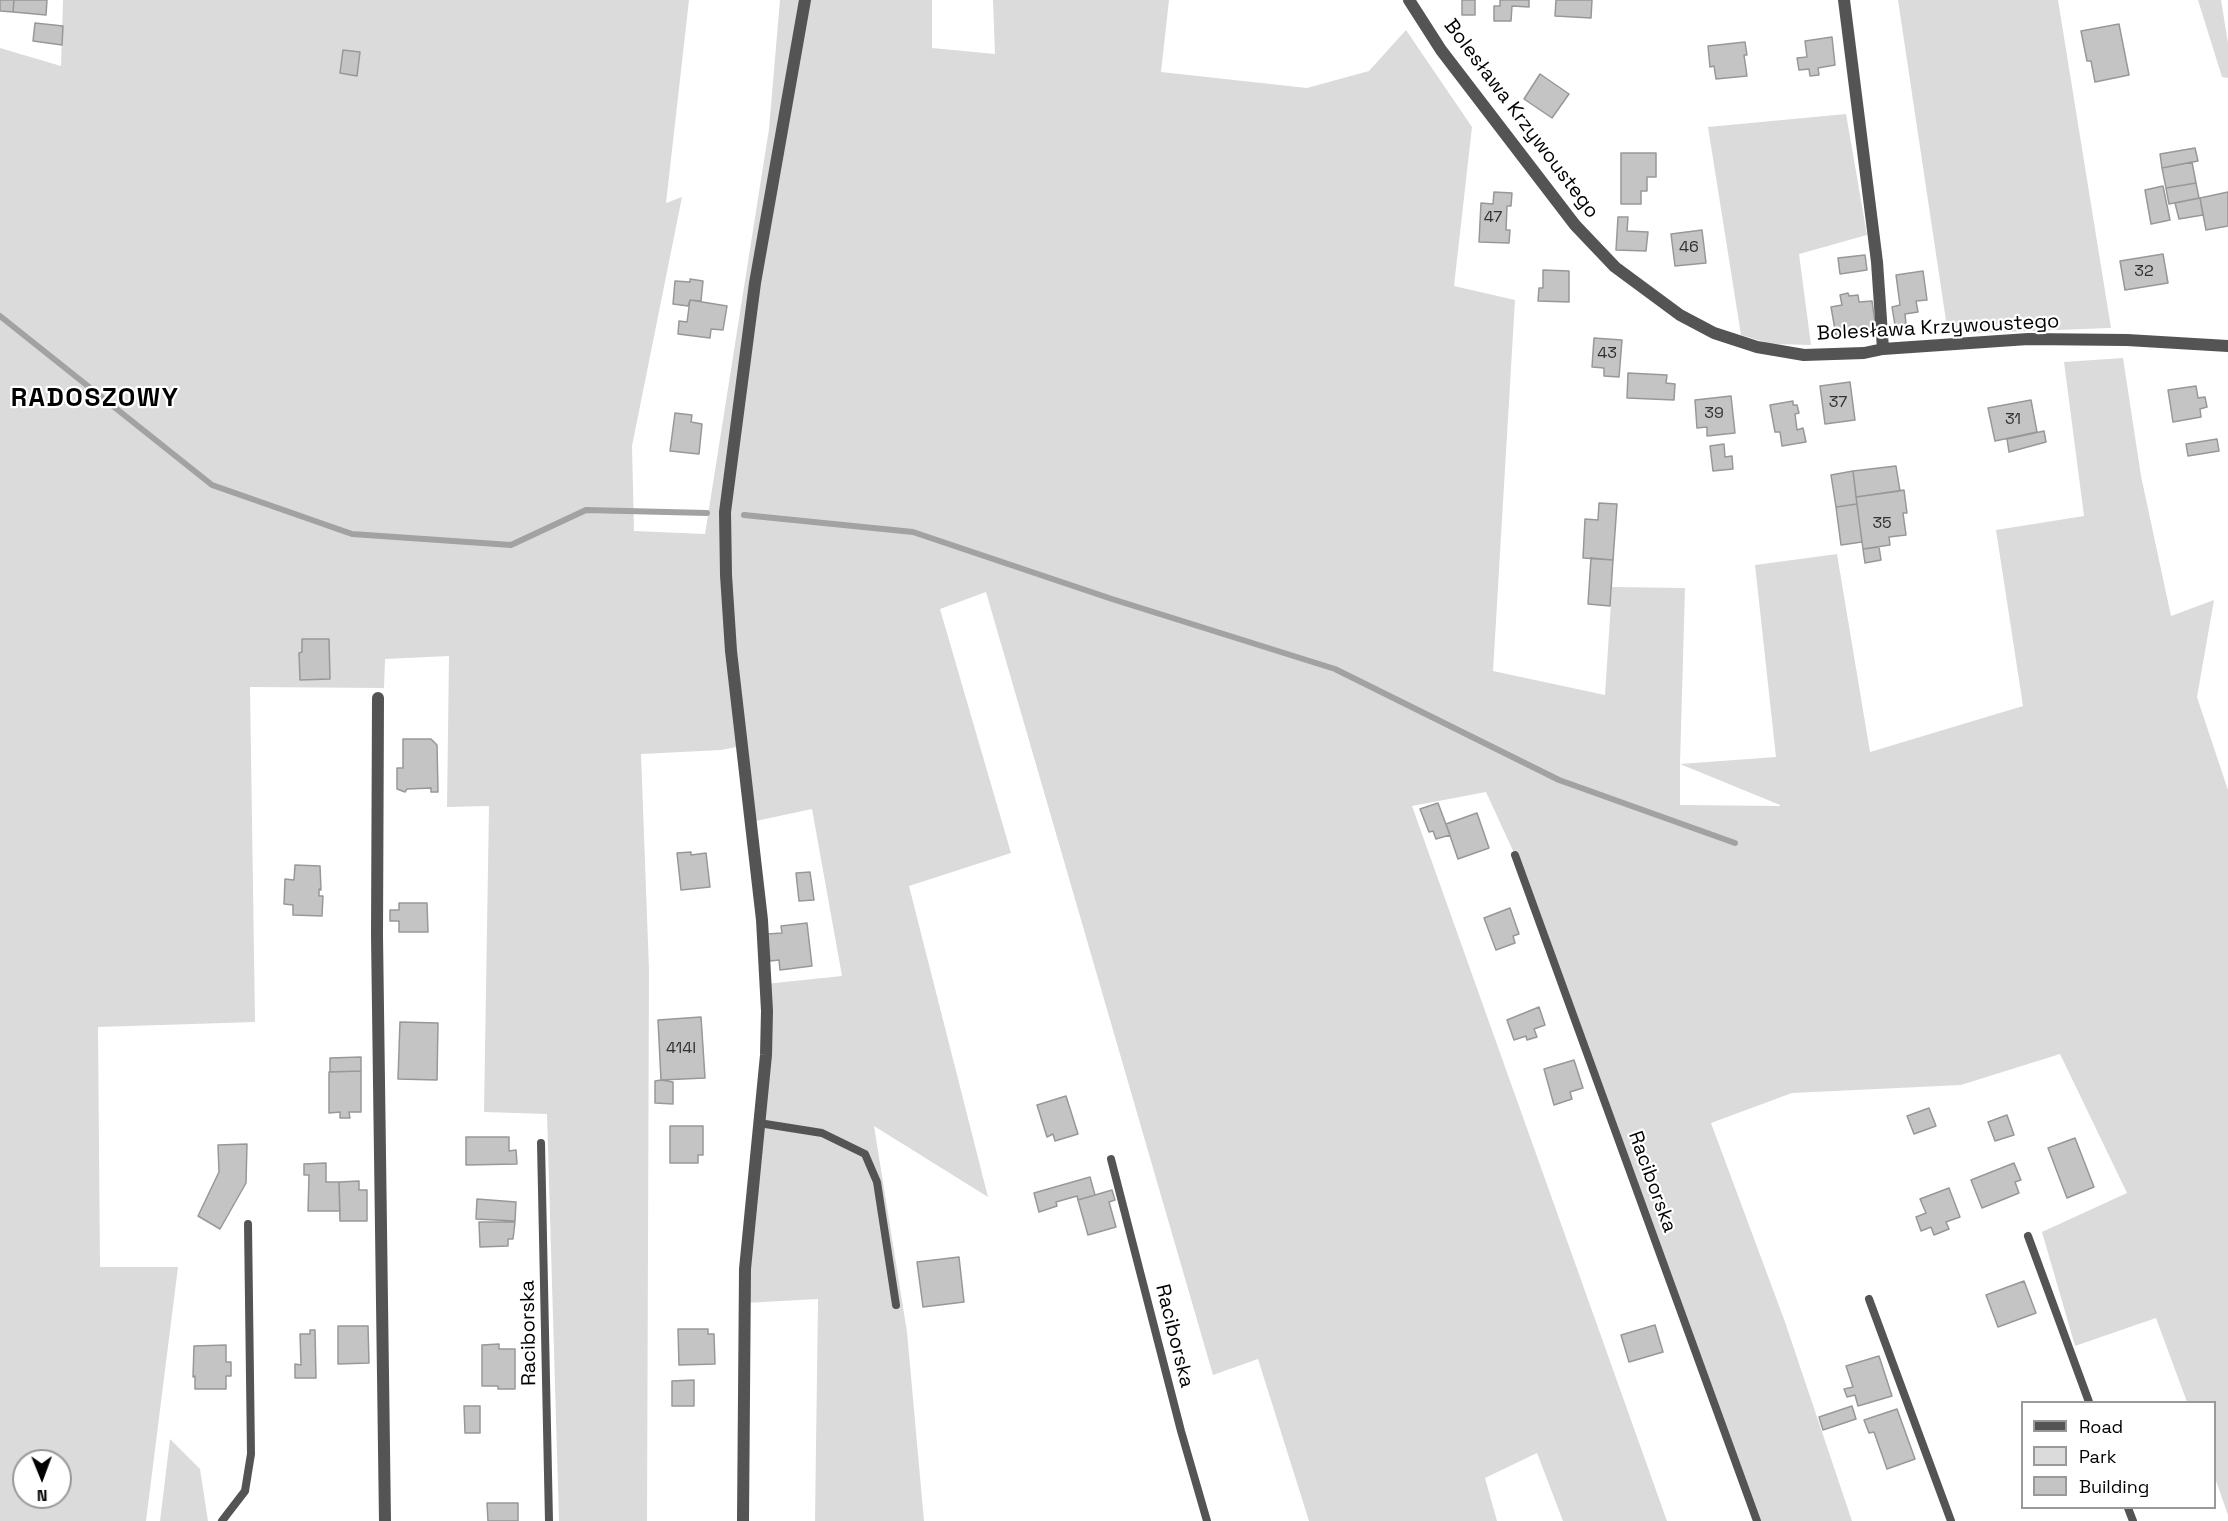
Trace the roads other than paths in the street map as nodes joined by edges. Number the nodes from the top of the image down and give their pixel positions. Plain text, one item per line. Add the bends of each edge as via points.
1 (805, 0) edge
2 (1408, 0) edge
3 (1844, 0) edge
4 (2228, 346) edge
5 (1883, 349) junction
6 (378, 699) dead end
7 (1515, 855) dead end
8 (759, 1123) junction
9 (541, 1143) dead end
10 (1111, 1159) dead end
11 (248, 1224) dead end
12 (2028, 1236) dead end
13 (1869, 1299) dead end
14 (896, 1305) dead end
15 (2089, 1401) edge
16 (222, 1521) edge
17 (385, 1521) edge
18 (549, 1521) edge
19 (743, 1521) edge
20 (1208, 1521) edge
21 (1757, 1521) edge
22 (1951, 1521) edge

1 - 8 street via 755,284 725,512 731,651 762,920 766,1055
2 - 5 street, Bolesława Krzywoustego via 1441,50 1575,225 1615,267 1680,315 1714,333 1757,347 1804,355
3 - 5 street via 1877,262
4 - 5 street, Bolesława Krzywoustego via 2028,339
6 - 17 street via 377,935
7 - 21 lane, Raciborska
8 - 14 lane via 822,1133 865,1154 877,1182
8 - 19 street via 745,1269
9 - 18 lane, Raciborska
10 - 20 lane, Raciborska
11 - 16 lane via 250,1454 245,1491
12 - 15 lane
13 - 22 lane

